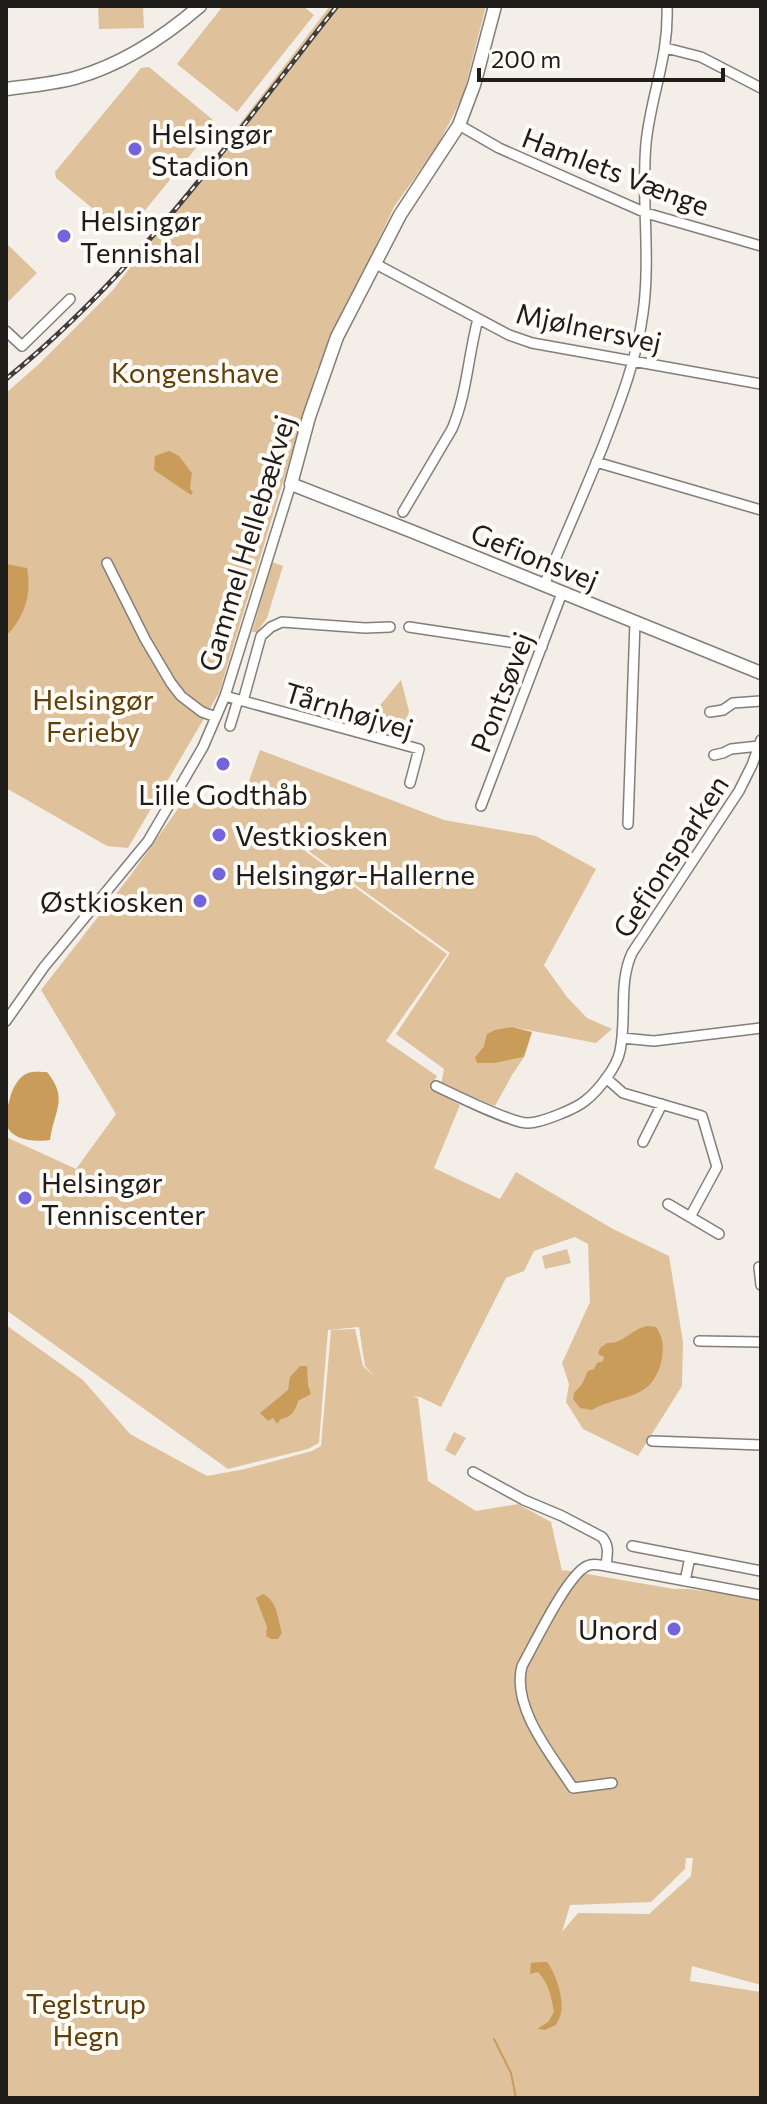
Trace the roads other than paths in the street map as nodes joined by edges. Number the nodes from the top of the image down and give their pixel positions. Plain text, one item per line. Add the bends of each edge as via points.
1 (200, 6) edge
2 (495, 6) edge
3 (667, 6) edge
4 (666, 48) junction
5 (761, 88) edge
6 (6, 89) edge
7 (459, 125) junction
8 (646, 213) junction
9 (761, 246) edge
10 (374, 263) junction
11 (70, 299) dead end
12 (478, 319) junction
13 (6, 331) edge
14 (633, 361) junction
15 (761, 384) edge
16 (596, 462) junction
17 (291, 484) junction
18 (761, 510) edge
19 (403, 512) dead end
20 (107, 563) dead end
21 (544, 585) junction
22 (562, 593) junction
23 (635, 622) junction
24 (390, 627) dead end
25 (409, 627) dead end
26 (542, 647) junction
27 (761, 673) edge
28 (225, 696) junction
29 (240, 701) junction
30 (761, 701) edge
31 (710, 712) dead end
32 (216, 717) junction
33 (230, 726) dead end
34 (760, 743) edge
35 (714, 755) dead end
36 (410, 783) dead end
37 (481, 806) dead end
38 (628, 824) dead end
39 (6, 1021) edge
40 (761, 1028) edge
41 (622, 1038) junction
42 (606, 1078) junction
43 (436, 1086) dead end
44 (662, 1104) junction
45 (643, 1142) dead end
46 (668, 1204) dead end
47 (690, 1217) junction
48 (719, 1234) dead end
49 (759, 1267) edge
50 (761, 1285) edge
51 (699, 1341) dead end
52 (761, 1342) edge
53 (652, 1441) dead end
54 (761, 1445) edge
55 (473, 1472) dead end
56 (632, 1546) dead end
57 (690, 1557) junction
58 (606, 1566) junction
59 (761, 1571) edge
60 (685, 1581) junction
61 (761, 1595) edge
62 (612, 1783) dead end

1 - 6 main road via 105,68
2 - 7 main road, Gammel Hellebækvej
3 - 4 street
4 - 5 street via 701,57
4 - 8 street via 647,131
7 - 8 street, Hamlets Vænge
7 - 10 main road, Gammel Hellebækvej
8 - 9 street, Hamlets Vænge
8 - 14 street via 646,289
10 - 12 street, Mjølnersvej
10 - 17 main road, Gammel Hellebækvej via 325,367
11 - 13 street via 22,346
12 - 14 street, Mjølnersvej via 532,343
12 - 19 street via 457,417
14 - 15 street, Mjølnersvej
14 - 16 street
16 - 18 street
16 - 21 street
17 - 21 main road, Gefionsvej
17 - 28 street, Gammel Hellebækvej
20 - 32 street via 171,683 202,712
21 - 22 main road, Gefionsvej
22 - 23 main road, Gefionsvej
22 - 26 street, Pontsøvej
23 - 27 main road, Gefionsvej
23 - 38 street
24 - 29 street via 282,622 271,627 261,636
25 - 26 street
26 - 37 street, Pontsøvej
28 - 29 street, Tårnhøjvej
28 - 32 street, Gammel Hellebækvej
29 - 33 street
29 - 36 street, Tårnhøjvej via 419,749
30 - 31 street
32 - 39 street, Gammel Hellebækvej via 148,841
34 - 35 street, Gefionsparken
34 - 41 street, Gefionsparken via 739,791 632,953 625,975
40 - 41 street via 654,1041
41 - 42 street, Gefionsparken via 620,1054
42 - 43 street via 585,1102 529,1123
42 - 44 street via 623,1093
44 - 45 street
44 - 47 street via 702,1116 717,1167
46 - 47 street
47 - 48 street
49 - 50 street
51 - 52 street
53 - 54 street
55 - 58 street via 602,1537 608,1548
56 - 57 street
57 - 59 street
57 - 60 street
58 - 60 street
58 - 62 street via 587,1566 561,1595 520,1675 533,1728 573,1788
60 - 61 street

